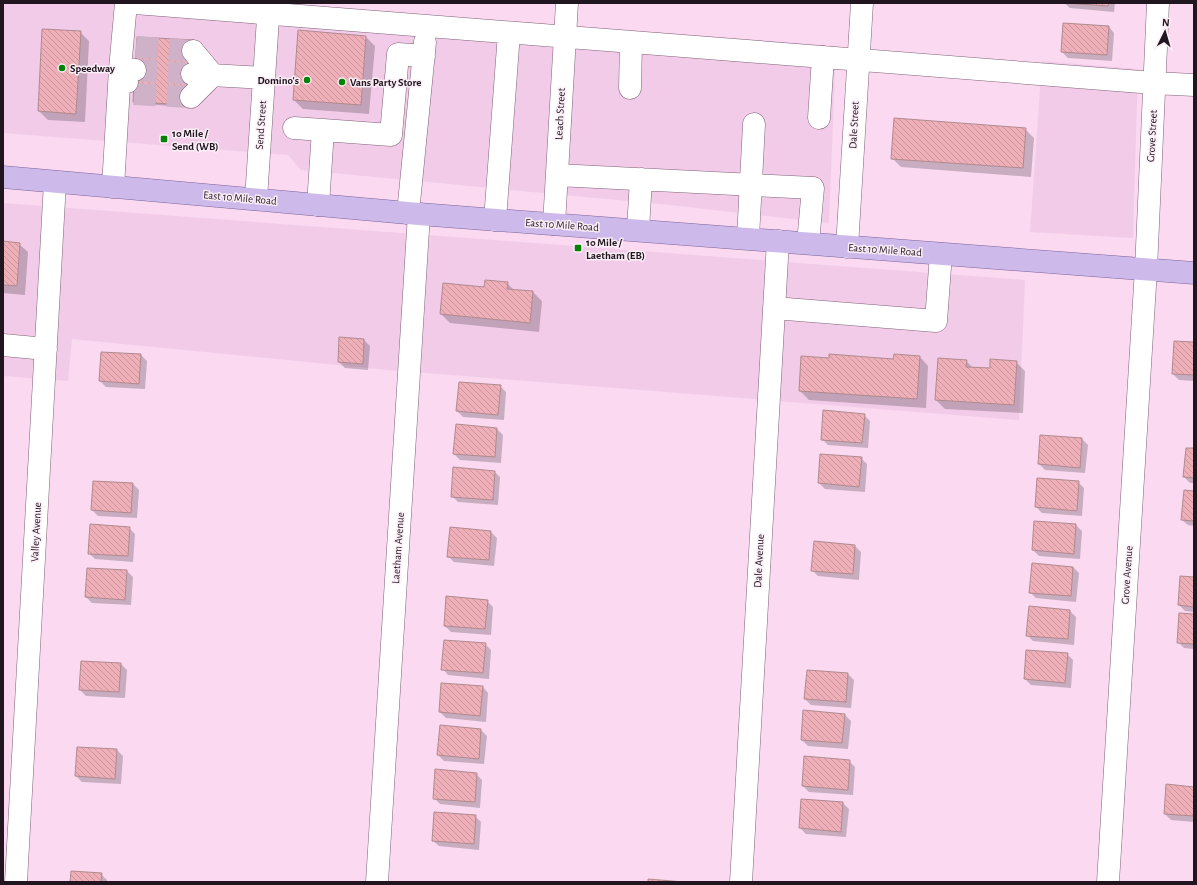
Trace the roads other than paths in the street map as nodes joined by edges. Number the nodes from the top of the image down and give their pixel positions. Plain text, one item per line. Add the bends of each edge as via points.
1 (126, 3) edge
2 (134, 3) edge
3 (567, 3) edge
4 (862, 3) edge
5 (1158, 3) edge
6 (268, 9) edge
7 (426, 27) junction
8 (509, 33) junction
9 (565, 38) junction
10 (631, 42) junction
11 (136, 47) dead end
12 (193, 51) dead end
13 (424, 56) junction
14 (823, 57) junction
15 (858, 60) junction
16 (128, 70) junction
17 (202, 74) junction
18 (264, 78) junction
19 (1154, 83) junction
20 (1194, 85) edge
21 (630, 88) dead end
22 (134, 94) dead end
23 (191, 97) dead end
24 (819, 118) dead end
25 (754, 124) dead end
26 (294, 128) dead end
27 (323, 130) junction
28 (557, 175) junction
29 (3, 177) edge
30 (641, 179) junction
31 (55, 182) junction
32 (750, 185) junction
33 (113, 187) junction
34 (256, 199) junction
35 (318, 205) junction
36 (413, 213) junction
37 (495, 220) junction
38 (554, 224) junction
39 (638, 230) junction
40 (748, 238) junction
41 (778, 241) junction
42 (808, 243) junction
43 (847, 247) junction
44 (941, 254) junction
45 (1146, 269) junction
46 (1194, 273) edge
47 (774, 308) junction
48 (3, 345) edge
49 (46, 349) junction
50 (16, 882) edge
51 (377, 882) edge
52 (741, 882) edge
53 (1108, 882) edge

1 - 16 street
2 - 6 street
3 - 9 street, Leach Street
4 - 15 street, Dale Street
5 - 19 street, Grove Street
6 - 7 street
6 - 18 street, Send Street
7 - 8 street
7 - 13 street, Laetham Avenue
8 - 9 street
8 - 37 street
9 - 10 street
9 - 28 street, Leach Street
10 - 14 street
10 - 21 street
11 - 16 street
12 - 17 street
13 - 27 street via 398,54 392,135
13 - 36 street, Laetham Avenue
14 - 15 street
14 - 24 street
15 - 19 street
15 - 43 street, Dale Street
16 - 22 street
16 - 33 street
17 - 18 street
17 - 23 street
18 - 34 street, Send Street
19 - 20 street
19 - 45 street, Grove Street
25 - 32 street
26 - 27 street
27 - 35 street
28 - 30 street
28 - 38 street, Leach Street
29 - 31 main road, East 10 Mile Road
30 - 32 street
30 - 39 street
31 - 33 main road, East 10 Mile Road
31 - 49 street, Valley Avenue
32 - 40 street
32 - 42 street via 813,188
33 - 34 main road, East 10 Mile Road
34 - 35 main road, East 10 Mile Road
35 - 36 main road, East 10 Mile Road
36 - 37 main road, East 10 Mile Road
36 - 51 street, Laetham Avenue
37 - 38 main road, East 10 Mile Road
38 - 39 main road, East 10 Mile Road
39 - 40 main road, East 10 Mile Road
40 - 41 main road, East 10 Mile Road
41 - 42 main road, East 10 Mile Road
41 - 47 street, Dale Avenue
42 - 43 main road, East 10 Mile Road
43 - 44 main road, East 10 Mile Road
44 - 45 main road, East 10 Mile Road
44 - 47 street via 936,321
45 - 46 main road, East 10 Mile Road
45 - 53 street, Grove Avenue
47 - 52 street, Dale Avenue
48 - 49 street
49 - 50 street, Valley Avenue

